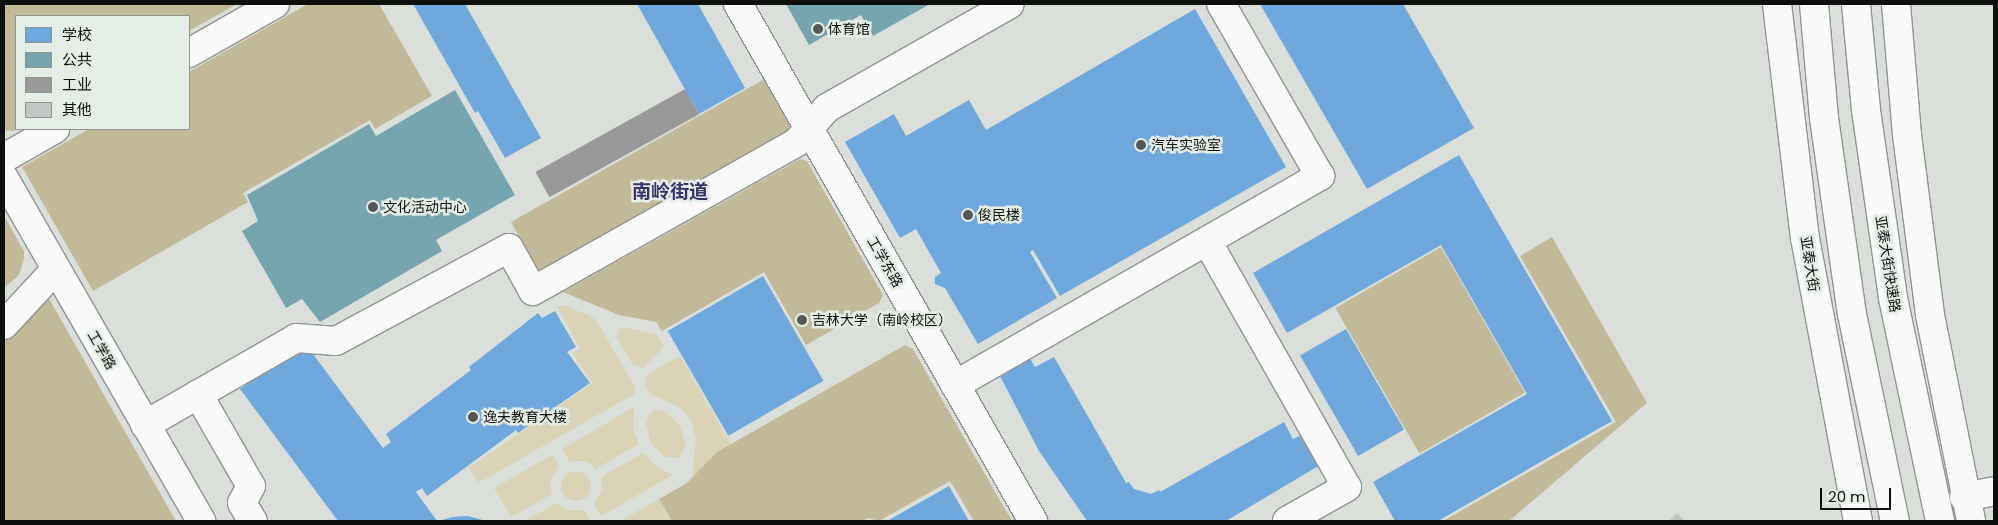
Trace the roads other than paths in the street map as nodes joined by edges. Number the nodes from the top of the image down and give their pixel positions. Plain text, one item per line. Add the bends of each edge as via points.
1 (275, 4) edge
2 (738, 4) edge
3 (1010, 4) edge
4 (1221, 4) edge
5 (1777, 4) edge
6 (1814, 4) edge
7 (1856, 4) edge
8 (1896, 4) edge
9 (190, 52) edge
10 (809, 129) junction
11 (53, 130) edge
12 (4, 158) edge
13 (4, 178) edge
14 (1206, 241) junction
15 (56, 269) junction
16 (4, 325) edge
17 (955, 385) junction
18 (198, 394) junction
19 (145, 424) junction
20 (1994, 491) edge
21 (1968, 509) edge
22 (201, 521) edge
23 (253, 521) edge
24 (1032, 521) edge
25 (1287, 521) edge
26 (1858, 521) edge
27 (1895, 521) edge
28 (1940, 521) edge

1 - 9 main road
2 - 10 main road, 工学东路
3 - 10 main road via 827,108
4 - 14 main road via 1320,176
5 - 26 main road, 亚泰大街 via 1807,247
6 - 27 main road via 1824,118 1852,314
7 - 28 main road, 亚泰大街快速路 via 1866,110 1893,298
8 - 21 main road via 1930,315
10 - 17 main road, 工学东路
10 - 18 main road via 797,142 533,291 509,248 336,341 296,338
11 - 12 main road
13 - 15 main road, 工学路
14 - 17 main road
14 - 25 main road via 1348,487
15 - 16 main road
15 - 19 main road, 工学路
17 - 24 main road, 工学东路
18 - 19 main road
18 - 23 main road via 251,486 242,503
19 - 22 main road, 工学路
20 - 21 main road

